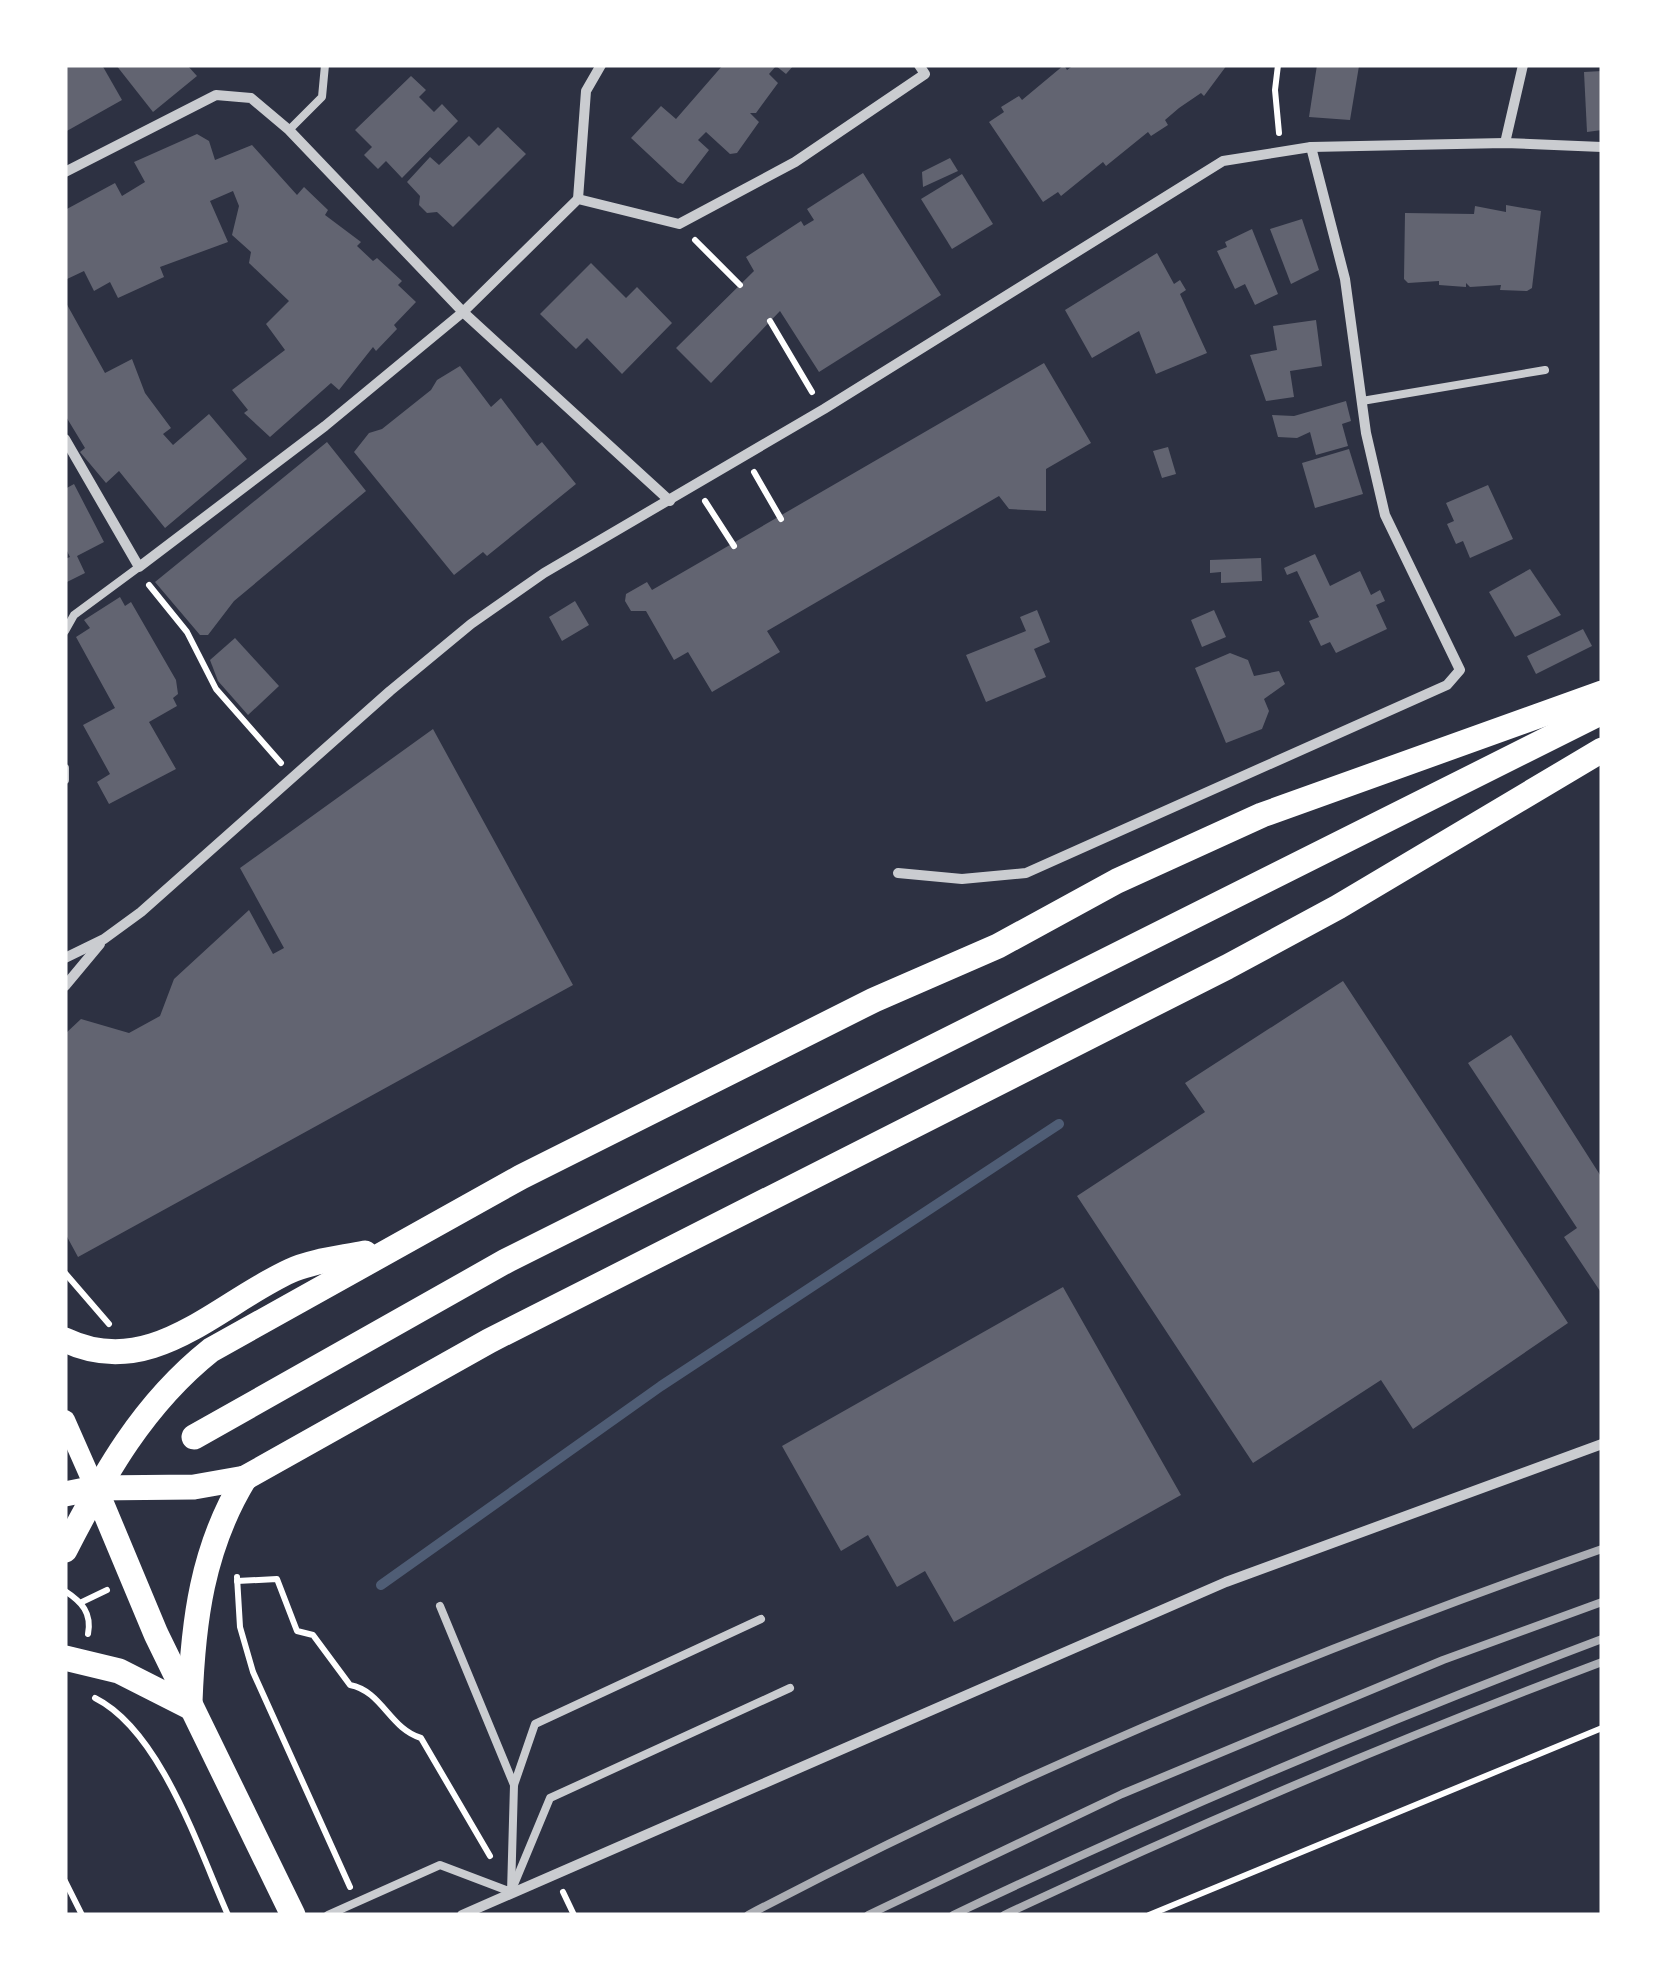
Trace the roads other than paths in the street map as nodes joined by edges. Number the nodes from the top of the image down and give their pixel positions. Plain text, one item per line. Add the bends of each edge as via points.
1 (326, 65) edge
2 (600, 65) edge
3 (919, 65) edge
4 (1523, 65) edge
5 (290, 130) junction
6 (1505, 144) junction
7 (1311, 147) junction
8 (1602, 147) edge
9 (65, 172) edge
10 (578, 199) junction
11 (462, 312) junction
12 (1545, 370) dead end
13 (1362, 401) junction
14 (65, 439) edge
15 (670, 501) junction
16 (139, 566) junction
17 (65, 631) edge
18 (1602, 693) edge
19 (1602, 712) edge
20 (1602, 750) edge
21 (65, 768) edge
22 (65, 780) edge
23 (898, 873) dead end
24 (104, 939) junction
25 (65, 958) edge
26 (65, 986) edge
27 (389, 1248) junction
28 (65, 1340) edge
29 (65, 1420) edge
30 (194, 1438) dead end
31 (1602, 1444) edge
32 (246, 1478) junction
33 (95, 1488) junction
34 (65, 1494) edge
35 (65, 1550) edge
36 (440, 1606) dead end
37 (762, 1619) dead end
38 (75, 1652) edge
39 (790, 1688) dead end
40 (190, 1707) junction
41 (514, 1785) junction
42 (511, 1892) junction
43 (293, 1915) edge
44 (328, 1915) edge
45 (462, 1915) edge

1 - 5 lane via 322,97
2 - 10 street via 586,92
3 - 10 street via 925,74 795,162 679,224
4 - 6 street
5 - 9 street via 251,98 216,95
5 - 11 street
6 - 7 street
6 - 8 street
7 - 13 street via 1344,279
7 - 15 street via 1222,160
10 - 11 street
11 - 15 street
11 - 16 street
12 - 13 lane
13 - 23 street via 1385,514 1460,670 1447,686 1026,873 962,879
14 - 16 street
15 - 24 street via 544,572 471,624
16 - 17 lane via 74,615
18 - 27 main road via 1262,816 1117,882 998,946 718,1076
19 - 30 main road via 506,1261
20 - 32 main road via 1290,933 489,1341
21 - 22 lane
24 - 25 street
24 - 26 street
27 - 28 main road via 292,1270 186,1332 132,1354
27 - 33 main road via 184,1371
29 - 33 main road
31 - 42 street via 1226,1582
32 - 33 main road
32 - 40 main road via 222,1518 204,1570
33 - 34 main road
33 - 35 main road
33 - 40 main road
36 - 41 lane
37 - 41 lane via 535,1724
38 - 40 main road
39 - 42 lane via 550,1798
40 - 43 main road
41 - 42 lane
42 - 44 lane via 440,1865
42 - 45 street

